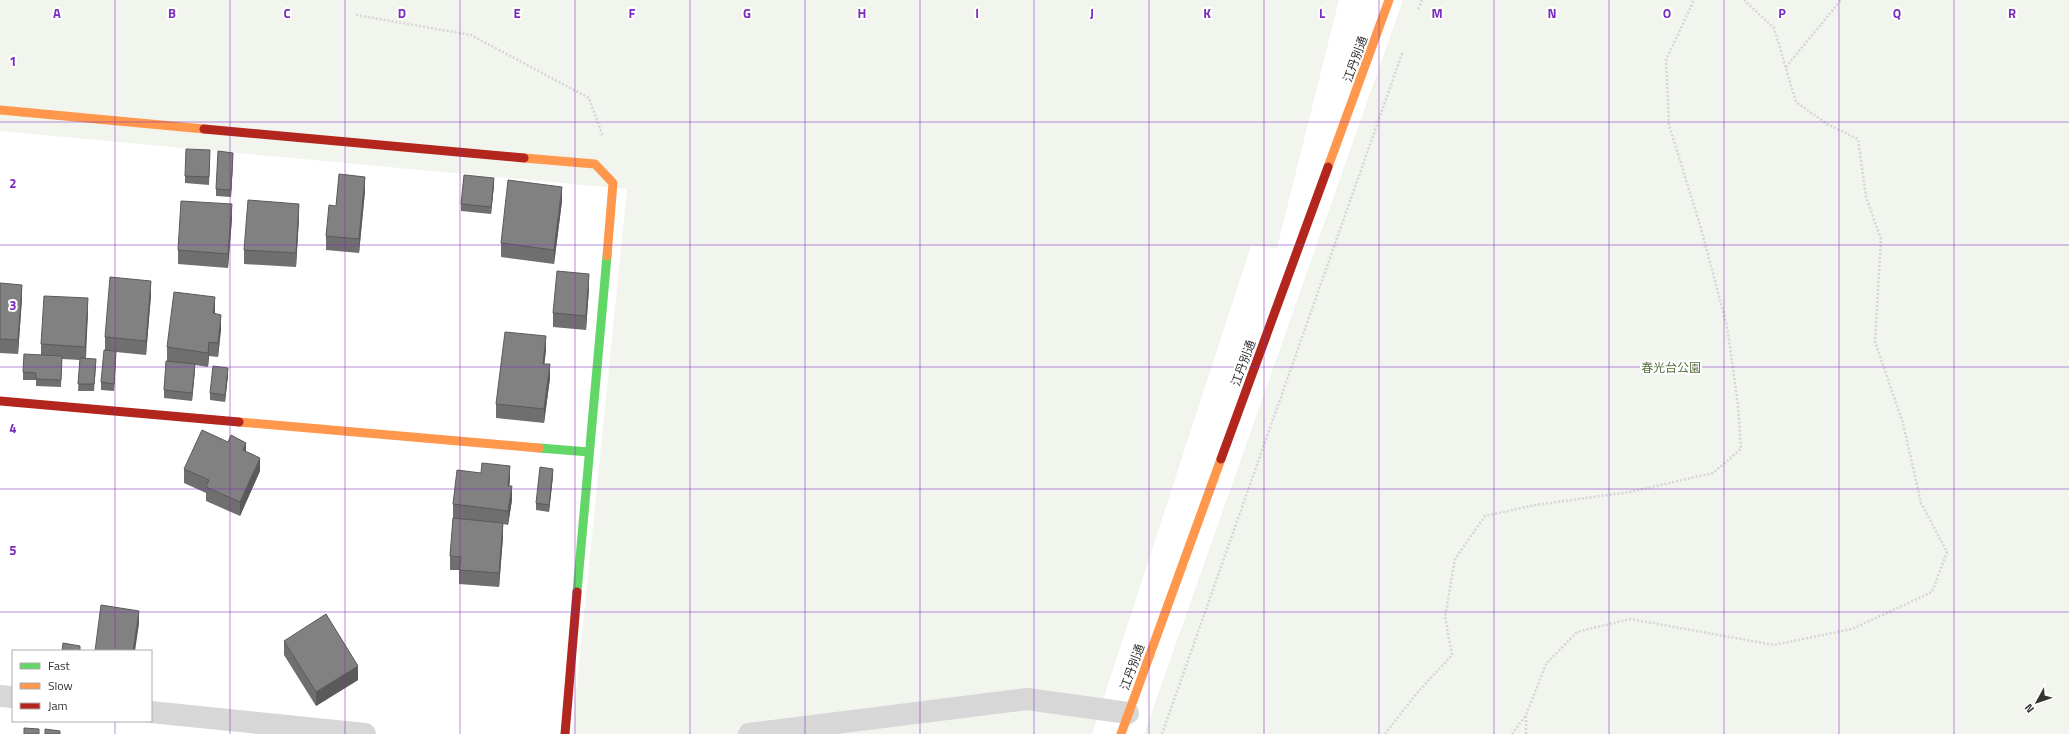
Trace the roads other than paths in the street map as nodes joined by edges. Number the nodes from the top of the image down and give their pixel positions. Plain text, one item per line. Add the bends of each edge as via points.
1 (1389, 0) edge
2 (0, 110) edge
3 (0, 401) edge
4 (589, 452) junction
5 (0, 696) edge
6 (12, 697) edge
7 (152, 712) edge
8 (1128, 713) junction
9 (366, 734) edge
10 (565, 734) edge
11 (748, 734) edge
12 (1121, 734) edge

1 - 8 street, 江丹別通
2 - 4 street via 595,164 613,183
3 - 4 street
4 - 10 street
5 - 6 street
7 - 9 street
8 - 11 street via 1027,699
8 - 12 street, 江丹別通

